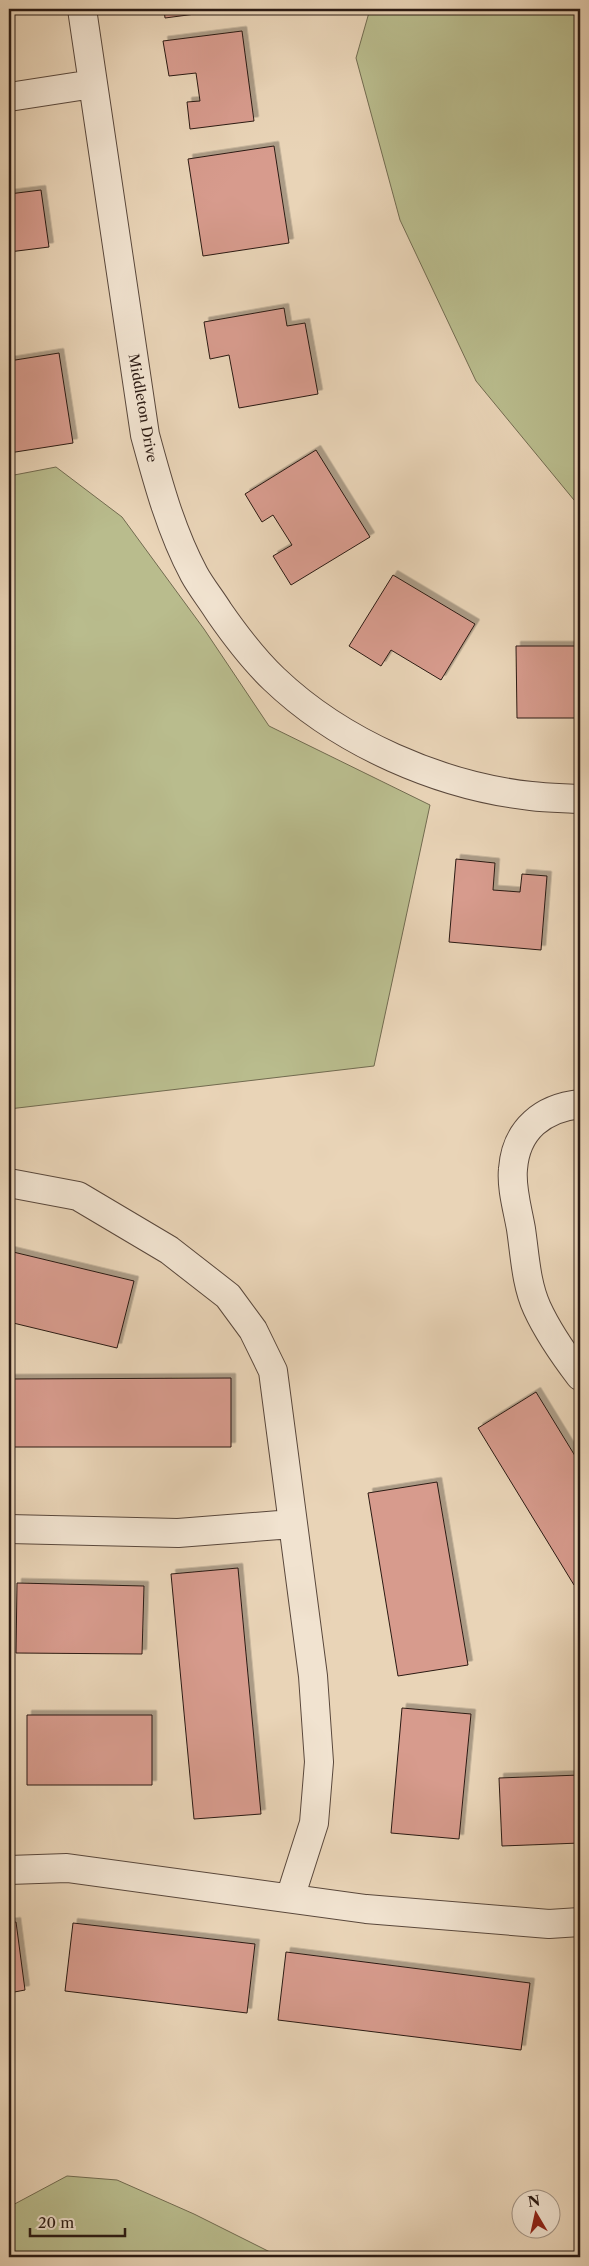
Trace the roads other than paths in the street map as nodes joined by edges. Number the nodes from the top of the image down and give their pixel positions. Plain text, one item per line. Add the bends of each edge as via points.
1 (82, 9) edge
2 (93, 84) junction
3 (9, 97) edge
4 (580, 799) edge
5 (580, 1104) edge
6 (9, 1183) edge
7 (580, 1376) edge
8 (292, 1524) junction
9 (9, 1529) edge
10 (9, 1870) edge
11 (290, 1898) junction
12 (580, 1922) edge

1 - 2 street, Middleton Drive
2 - 3 street
2 - 4 street, Middleton Drive via 146,435 163,501 194,574 230,628 274,679 317,714 372,748 424,771 479,787 531,796
5 - 7 street via 539,1116 520,1139 513,1169 528,1277 537,1308
6 - 8 street via 78,1196 169,1250 228,1296 253,1330 273,1371
8 - 9 street via 178,1533
8 - 11 street via 313,1676 319,1762 314,1823
10 - 11 street via 67,1868
11 - 12 street via 366,1909 540,1923

